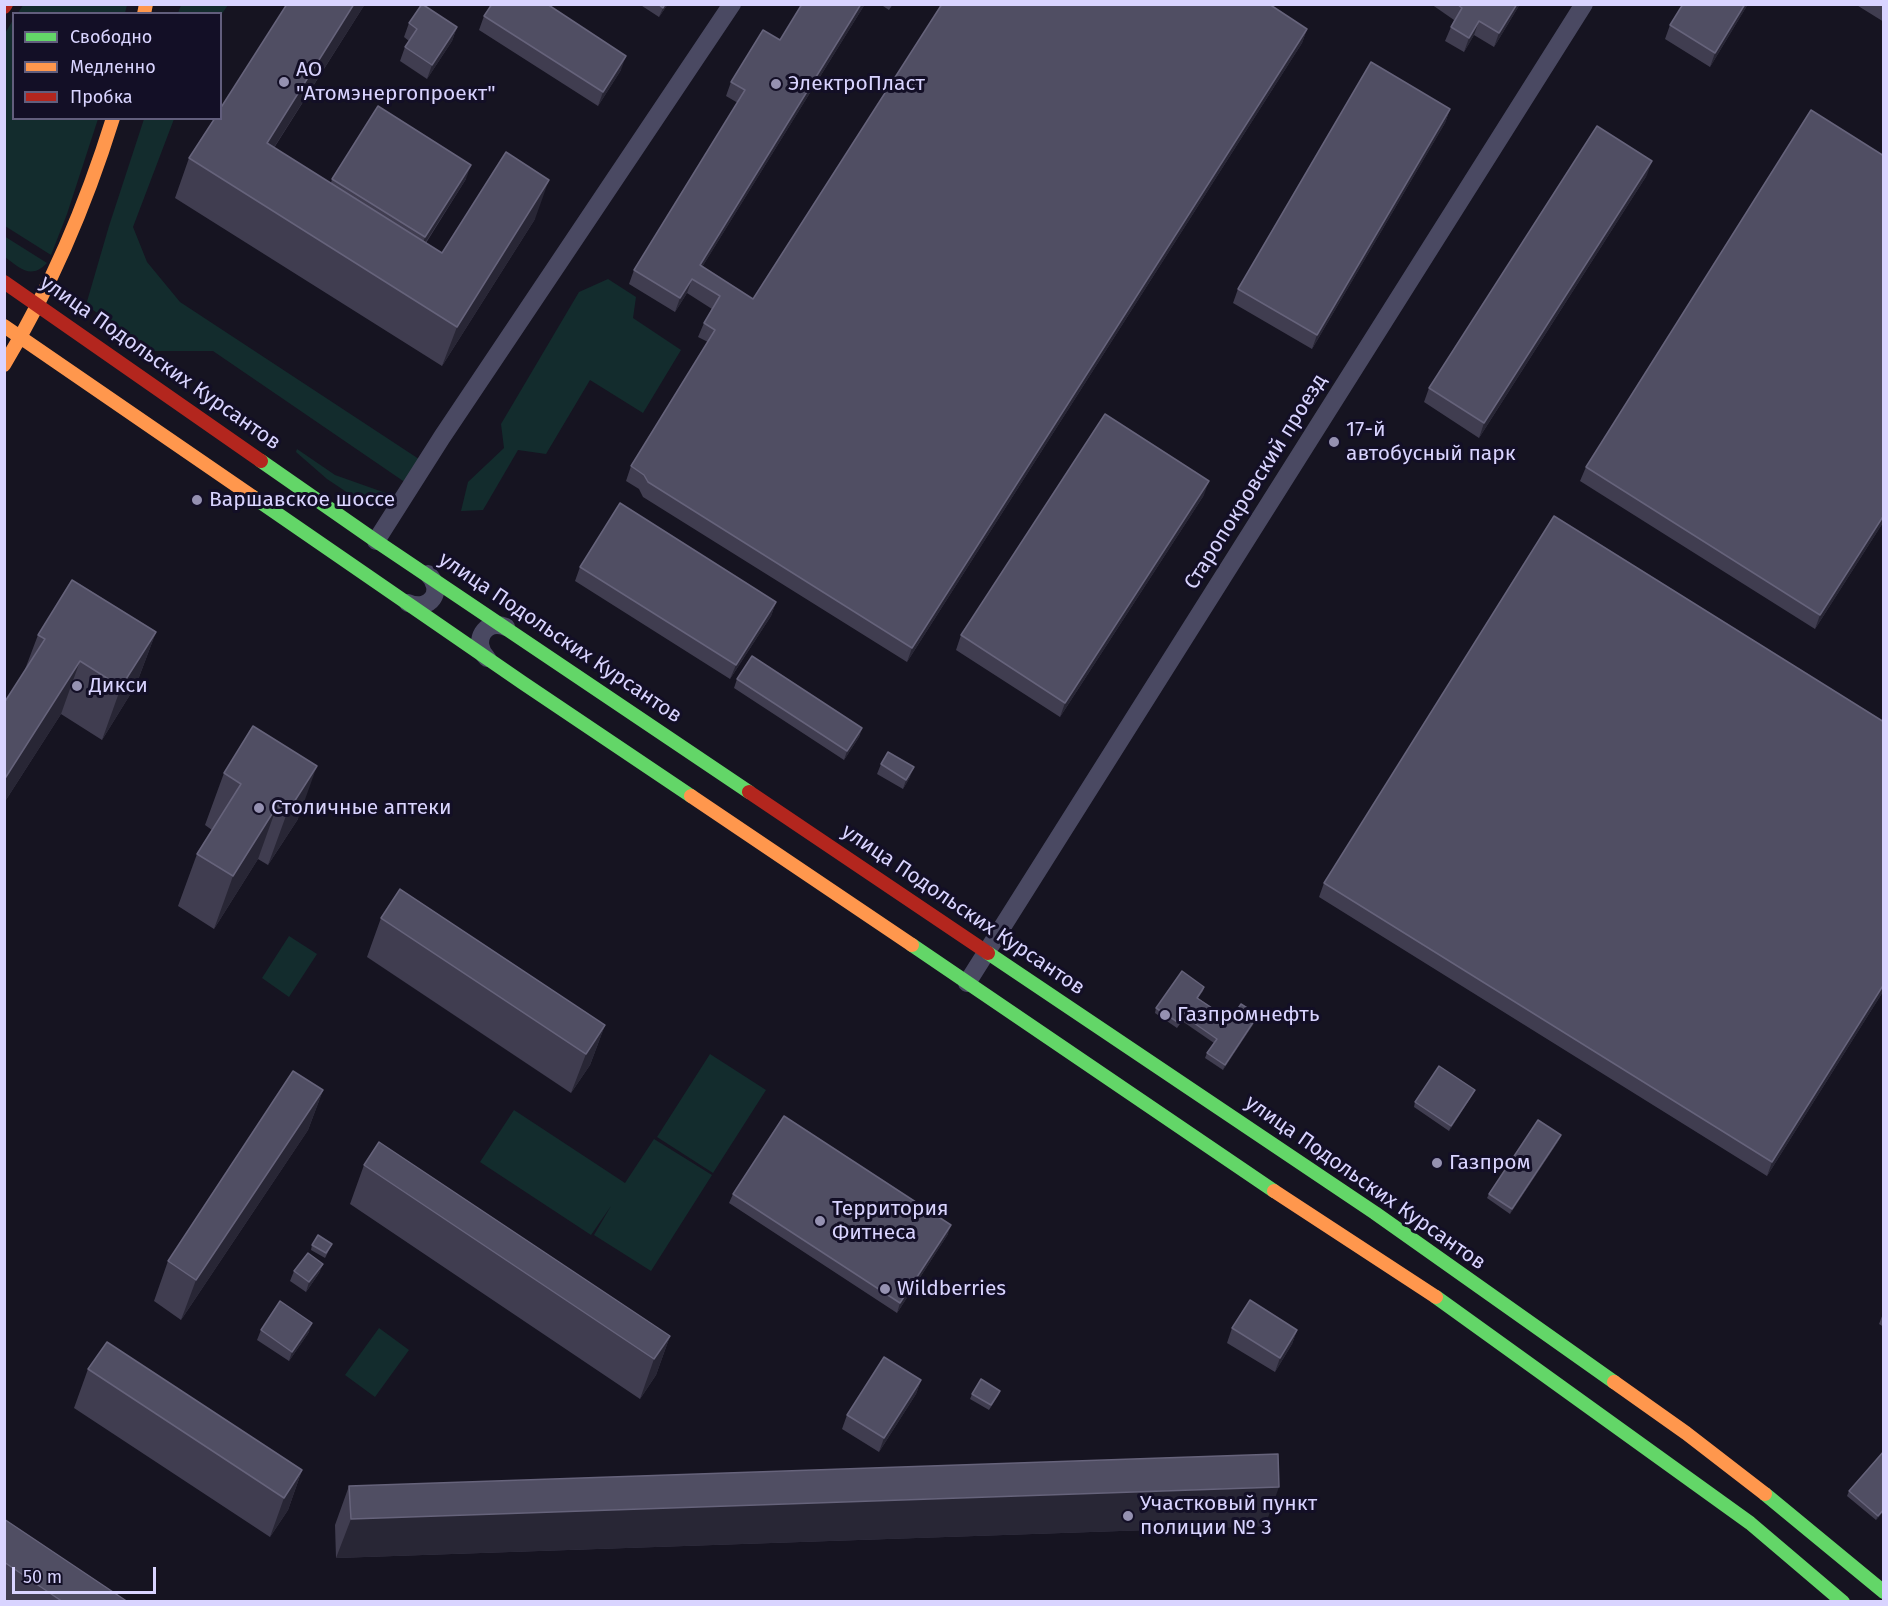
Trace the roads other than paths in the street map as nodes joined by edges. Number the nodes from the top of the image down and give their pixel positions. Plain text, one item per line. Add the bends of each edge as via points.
1 (732, 4) edge
2 (1584, 4) edge
3 (111, 120) edge
4 (4, 282) edge
5 (39, 305) junction
6 (4, 326) edge
7 (22, 337) junction
8 (4, 365) edge
9 (376, 541) junction
10 (428, 574) junction
11 (408, 603) junction
12 (508, 628) junction
13 (487, 658) junction
14 (987, 951) junction
15 (967, 983) junction
16 (1884, 1592) edge
17 (1843, 1602) edge

1 - 9 street
2 - 14 street, Старопокровский проезд
3 - 5 main road via 101,157
4 - 5 main road, улица Подольских Курсантов
5 - 7 main road
5 - 9 main road, улица Подольских Курсантов
6 - 7 main road
7 - 8 main road
7 - 11 main road
9 - 10 main road, улица Подольских Курсантов
10 - 11 street via 436,585 433,598 422,606
10 - 12 main road, улица Подольских Курсантов
11 - 13 main road
12 - 13 street via 494,625 482,633 480,647
12 - 14 main road, улица Подольских Курсантов
13 - 15 main road
14 - 15 street, Старопокровский проезд
14 - 16 main road, улица Подольских Курсантов via 1365,1206 1686,1433
15 - 17 main road via 1441,1301 1750,1522

